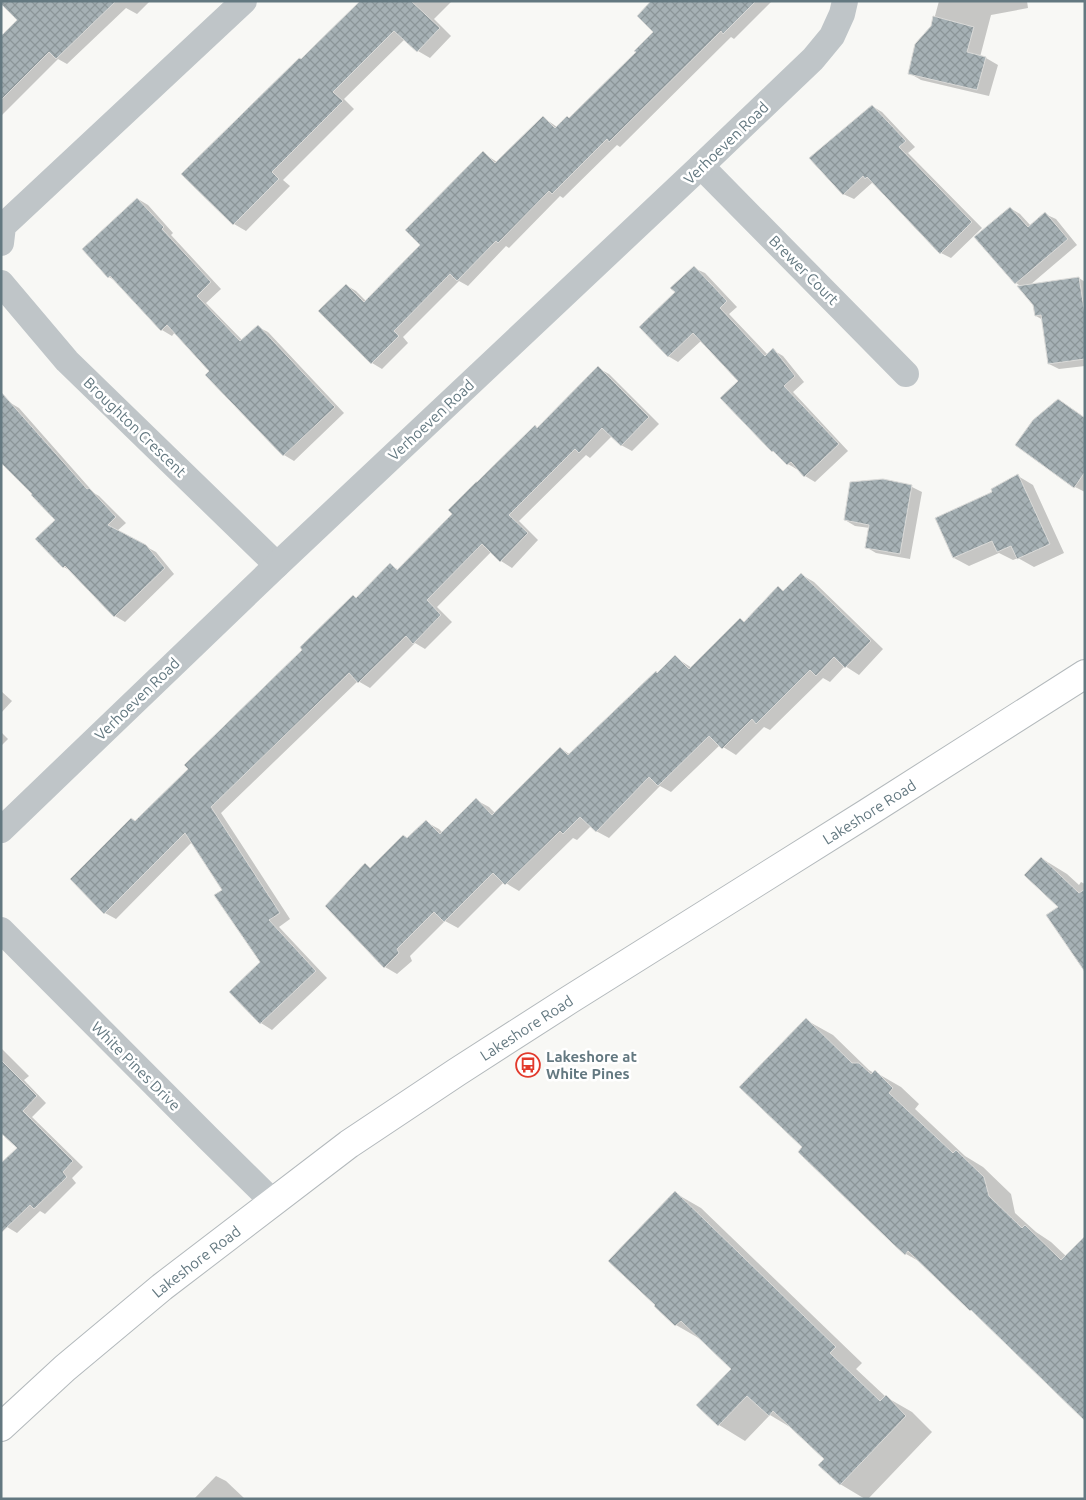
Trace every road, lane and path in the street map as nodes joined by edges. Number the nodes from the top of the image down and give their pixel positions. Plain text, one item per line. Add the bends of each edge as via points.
1 (244, 1) edge
2 (845, 1) edge
3 (701, 166) junction
4 (1, 242) edge
5 (1, 283) edge
6 (906, 374) dead end
7 (277, 564) junction
8 (1085, 674) edge
9 (1, 830) edge
10 (1, 930) edge
11 (273, 1202) junction
12 (1, 1427) edge

1 - 4 street via 3,226
2 - 3 street, Verhoeven Road via 832,36 813,59
3 - 6 street, Brewer Court
3 - 7 street, Verhoeven Road
5 - 7 street, Broughton Crescent via 67,361
7 - 9 street, Verhoeven Road
8 - 11 main road, Lakeshore Road via 457,1072 349,1144
10 - 11 street, White Pines Drive
11 - 12 main road, Lakeshore Road via 147,1300 65,1368

